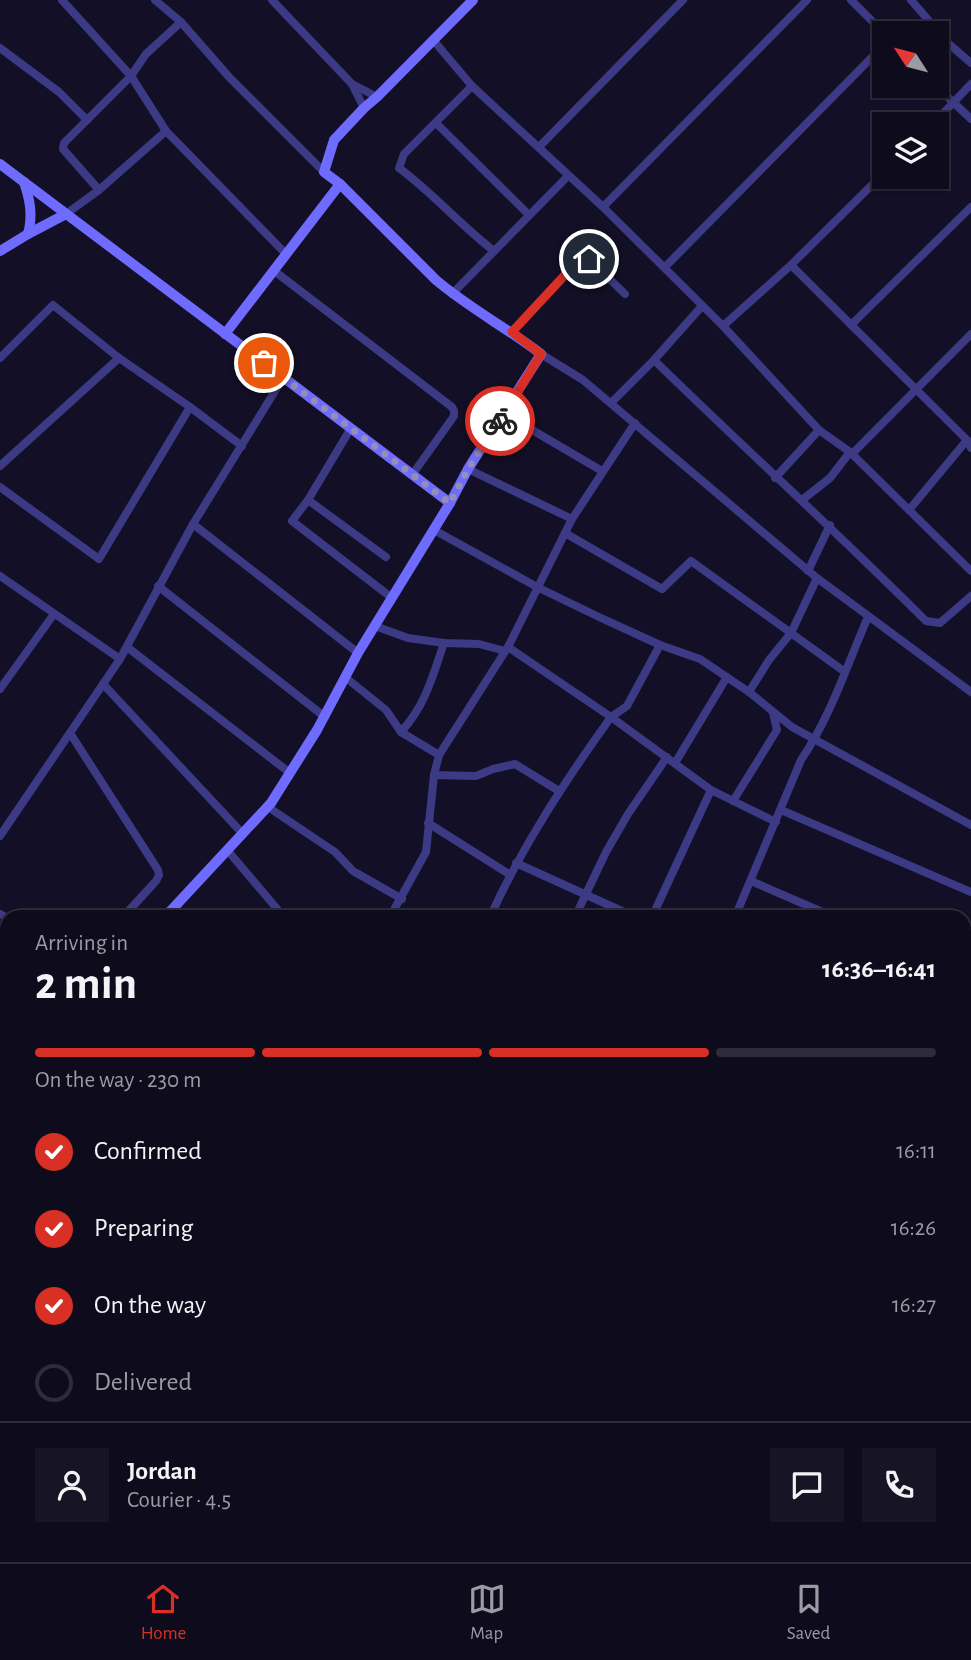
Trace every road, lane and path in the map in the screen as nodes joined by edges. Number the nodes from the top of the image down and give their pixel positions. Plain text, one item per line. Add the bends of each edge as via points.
1 (62, 0) edge
2 (155, 0) edge
3 (272, 0) edge
4 (474, 0) edge
5 (684, 0) edge
6 (807, 0) edge
7 (850, 0) edge
8 (915, 2) edge
9 (872, 21) edge
10 (181, 22) junction
11 (434, 41) junction
12 (0, 48) edge
13 (872, 56) edge
14 (971, 63) edge
15 (131, 76) junction
16 (352, 84) junction
17 (971, 84) edge
18 (472, 86) junction
19 (377, 97) junction
20 (949, 98) edge
21 (954, 103) junction
22 (364, 108) junction
23 (945, 112) edge
24 (87, 120) junction
25 (971, 120) edge
26 (436, 123) junction
27 (166, 131) junction
28 (539, 147) junction
29 (0, 164) edge
30 (324, 172) junction
31 (568, 176) junction
32 (24, 182) junction
33 (340, 184) junction
34 (872, 185) edge
35 (99, 190) junction
36 (603, 207) junction
37 (971, 207) edge
38 (66, 214) junction
39 (529, 215) junction
40 (28, 234) junction
41 (0, 251) edge
42 (494, 251) junction
43 (286, 254) junction
44 (791, 265) junction
45 (664, 267) junction
46 (273, 270) junction
47 (452, 294) junction
48 (625, 294) dead end
49 (702, 306) junction
50 (851, 325) junction
51 (723, 326) junction
52 (512, 332) junction
53 (225, 334) junction
54 (971, 334) edge
55 (541, 354) junction
56 (0, 358) edge
57 (119, 358) junction
58 (654, 360) junction
59 (284, 378) junction
60 (916, 390) junction
61 (611, 403) junction
62 (190, 407) junction
63 (505, 414) junction
64 (635, 423) junction
65 (351, 428) junction
66 (819, 430) junction
67 (969, 444) edge
68 (242, 446) junction
69 (851, 453) junction
70 (0, 466) edge
71 (468, 469) junction
72 (602, 471) junction
73 (412, 475) junction
74 (775, 478) junction
75 (0, 487) edge
76 (308, 500) junction
77 (802, 500) junction
78 (450, 503) junction
79 (909, 510) junction
80 (572, 519) junction
81 (192, 524) junction
82 (830, 525) junction
83 (434, 530) junction
84 (565, 533) junction
85 (386, 557) dead end
86 (808, 571) junction
87 (971, 571) edge
88 (0, 576) edge
89 (817, 579) junction
90 (158, 586) junction
91 (539, 588) junction
92 (971, 596) edge
93 (392, 598) junction
94 (54, 614) junction
95 (868, 617) junction
96 (375, 626) junction
97 (791, 633) junction
98 (444, 643) junction
99 (660, 645) junction
100 (127, 647) junction
101 (507, 649) junction
102 (358, 653) junction
103 (120, 659) junction
104 (845, 672) junction
105 (345, 677) junction
106 (727, 677) junction
107 (103, 684) junction
108 (0, 689) edge
109 (749, 692) junction
110 (971, 692) edge
111 (773, 713) junction
112 (325, 717) junction
113 (611, 717) junction
114 (792, 727) junction
115 (777, 730) junction
116 (401, 732) junction
117 (70, 733) junction
118 (814, 740) junction
119 (439, 755) junction
120 (671, 760) junction
121 (290, 773) junction
122 (434, 775) junction
123 (711, 790) junction
124 (559, 791) junction
125 (733, 801) junction
126 (268, 807) junction
127 (781, 810) junction
128 (428, 822) junction
129 (776, 822) junction
130 (3, 825) edge
131 (971, 825) edge
132 (243, 834) junction
133 (0, 836) edge
134 (228, 851) junction
135 (516, 863) junction
136 (509, 874) junction
137 (751, 881) junction
138 (971, 892) edge
139 (586, 896) junction
140 (402, 899) junction
141 (278, 909) edge
142 (129, 910) edge
143 (173, 910) edge
144 (395, 910) edge
145 (493, 910) edge
146 (579, 910) edge
147 (619, 910) edge
148 (655, 910) edge
149 (738, 910) edge
150 (818, 910) edge

1 - 15 street
2 - 10 street
3 - 16 street
4 - 11 street
5 - 28 street
6 - 36 street
7 - 9 street
8 - 14 street
10 - 15 street via 146,54
10 - 30 street
11 - 18 street
11 - 19 street
12 - 24 street
13 - 45 street
15 - 24 street
15 - 27 street
16 - 19 street
16 - 22 street
17 - 21 street
18 - 26 street
18 - 28 street
19 - 22 street
20 - 21 street
21 - 23 street
21 - 25 street
22 - 30 street via 334,140
24 - 35 street via 63,149
26 - 39 street
26 - 42 street via 404,154 399,168
27 - 35 street
27 - 43 street
28 - 31 street
29 - 32 street
30 - 33 street
31 - 36 street
31 - 39 street
32 - 38 street
32 - 40 street via 31,204
33 - 43 street
33 - 47 street
34 - 44 street
35 - 38 street
36 - 45 street
37 - 50 street
38 - 40 street
38 - 53 street
39 - 42 street
40 - 41 street
42 - 47 street
43 - 46 street
44 - 50 street
44 - 51 street
45 - 49 street
46 - 53 street
46 - 73 street via 452,407 453,415
47 - 52 street
48 - 52 street via 583,258
49 - 51 street
49 - 58 street
50 - 60 street
51 - 66 street
52 - 55 street
53 - 59 street
54 - 60 street
55 - 61 street
55 - 63 street
56 - 57 street via 53,305
57 - 62 street
57 - 70 street
58 - 61 street
58 - 74 street
59 - 65 street
59 - 68 street
60 - 67 street
60 - 69 street
61 - 64 street
62 - 68 street
62 - 75 street via 99,559
63 - 71 street
63 - 72 street
64 - 72 street
64 - 86 street
65 - 73 street
65 - 76 street
66 - 69 street
66 - 74 street
67 - 79 street
68 - 81 street
69 - 77 street via 830,478
69 - 79 street
71 - 78 street
71 - 80 street
72 - 80 street
73 - 78 street
74 - 77 street
76 - 85 street
76 - 93 street via 292,520
77 - 82 street
78 - 83 street
79 - 87 street
80 - 84 street
81 - 90 street
81 - 102 street
82 - 86 street
82 - 92 street via 926,621 940,623
83 - 91 street
83 - 93 street
84 - 91 street
84 - 97 street via 662,589 691,561
86 - 89 street
88 - 94 street
89 - 95 street
89 - 97 street
90 - 100 street
90 - 112 street
91 - 99 street
91 - 101 street
93 - 96 street
94 - 103 street
94 - 108 street
95 - 104 street
95 - 110 street
96 - 98 street via 408,638
96 - 102 street
97 - 104 street
97 - 109 street
98 - 101 street
98 - 116 street via 424,700
99 - 106 street via 700,659
99 - 113 street via 627,706
100 - 103 street
100 - 121 street
101 - 113 street
101 - 119 street
102 - 105 street
103 - 107 street
104 - 118 street
105 - 112 street
105 - 116 street via 386,710
106 - 109 street
106 - 120 street
107 - 117 street
107 - 132 street
109 - 111 street
111 - 114 street
111 - 115 street
112 - 121 street
113 - 120 street
113 - 124 street
114 - 115 street
114 - 118 street
115 - 125 street
116 - 119 street
117 - 130 street
117 - 142 street via 158,870 156,881
118 - 127 street
118 - 131 street
119 - 122 street
120 - 123 street
120 - 139 street via 628,814
121 - 126 street
122 - 124 street via 476,776 515,764
122 - 128 street
123 - 125 street
123 - 148 street
124 - 135 street
125 - 129 street
126 - 132 street
126 - 140 street via 335,852 353,871
127 - 129 street
127 - 138 street
128 - 136 street
128 - 140 street via 426,852
129 - 137 street
130 - 133 street
132 - 134 street
134 - 141 street
134 - 143 street
135 - 136 street
135 - 139 street
136 - 145 street
137 - 149 street
137 - 150 street
139 - 146 street
139 - 147 street
140 - 144 street

